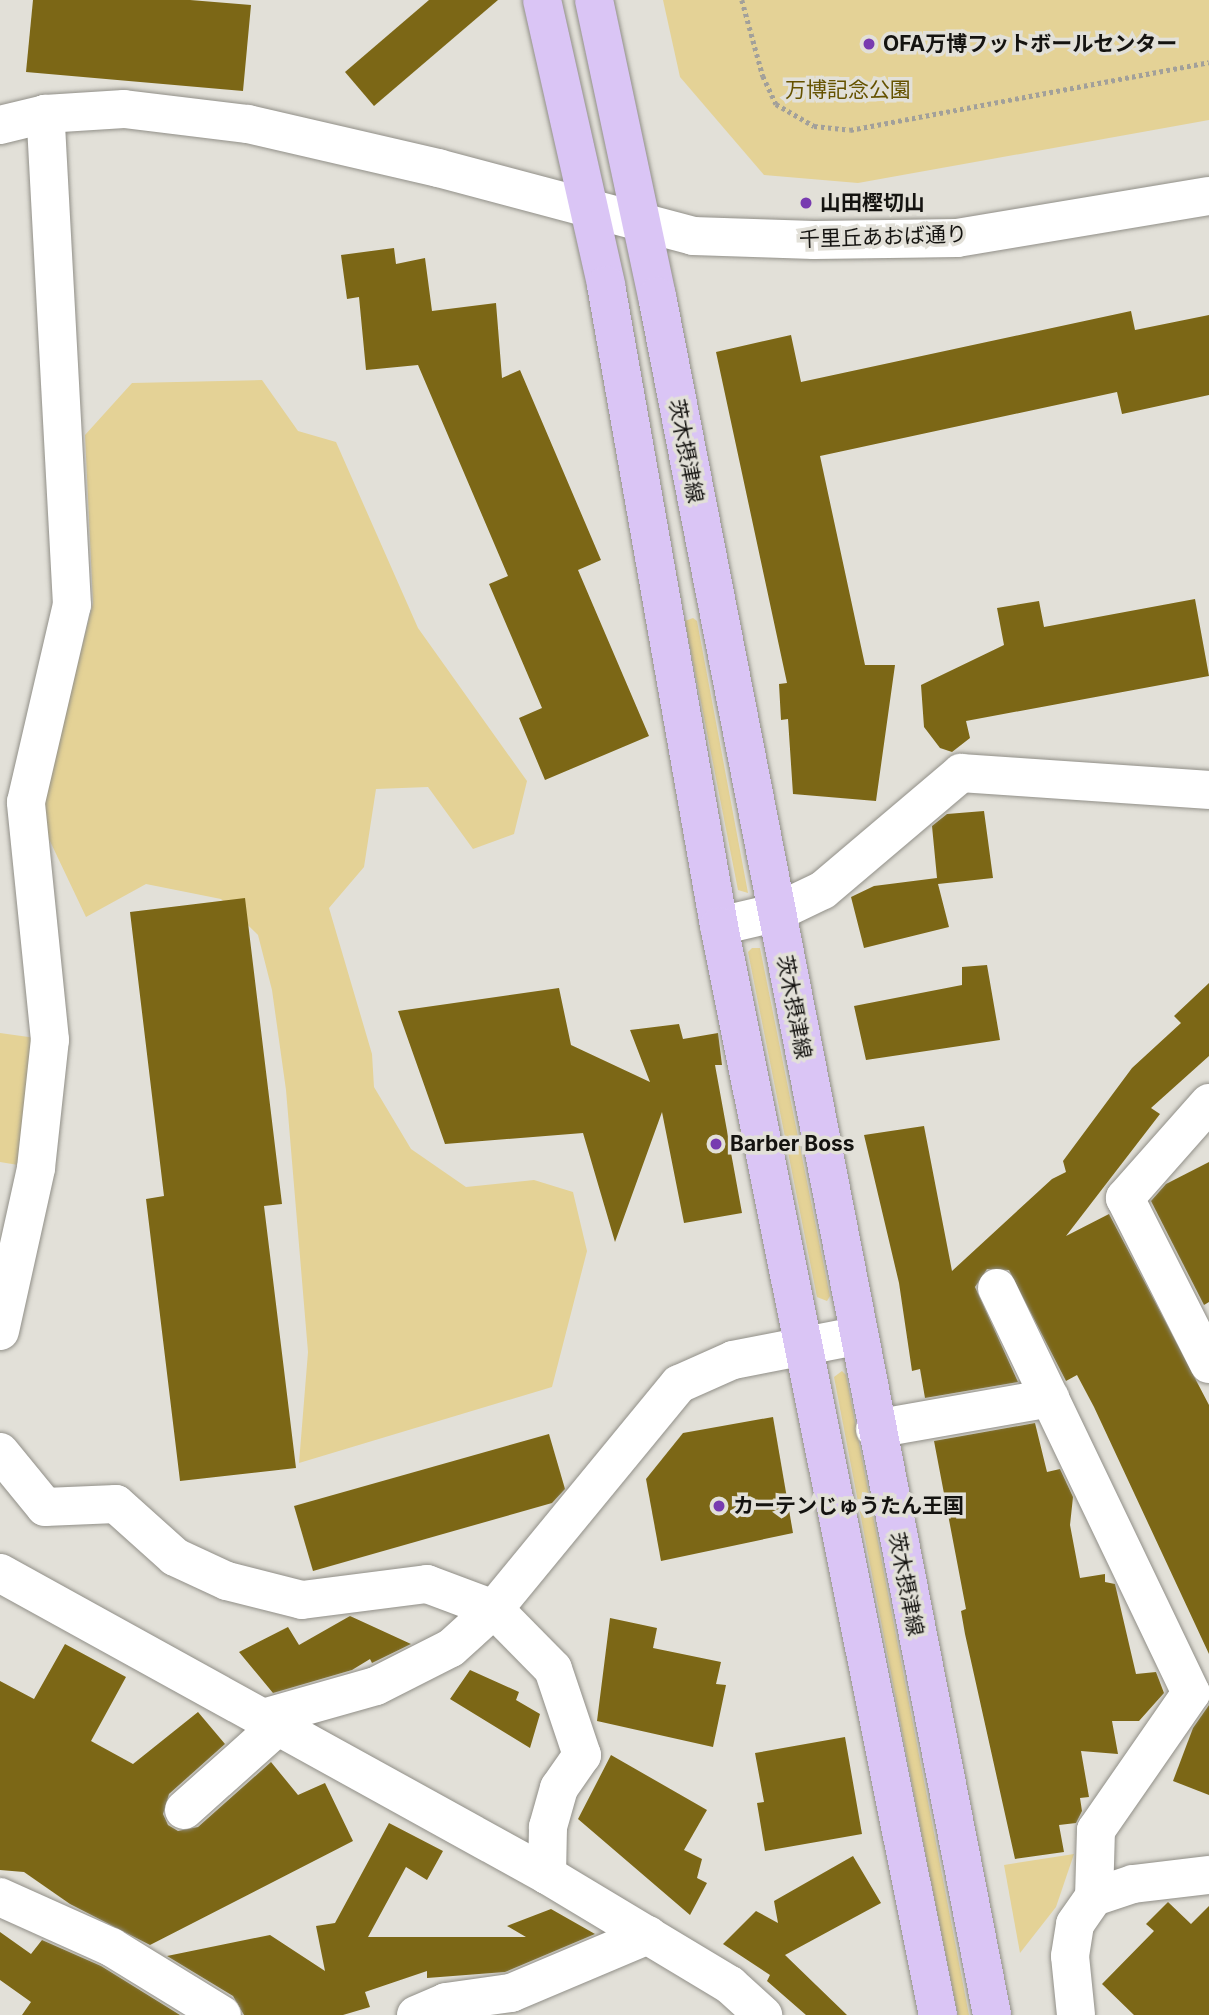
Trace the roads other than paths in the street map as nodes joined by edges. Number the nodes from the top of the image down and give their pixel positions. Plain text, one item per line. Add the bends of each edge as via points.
1 (542, 0) edge
2 (594, 0) edge
3 (45, 114) junction
4 (0, 125) edge
5 (1209, 196) edge
6 (587, 207) junction
7 (640, 222) junction
8 (1209, 790) edge
9 (775, 913) junction
10 (719, 926) junction
11 (1209, 1103) edge
12 (998, 1288) dead end
13 (0, 1331) edge
14 (857, 1336) junction
15 (802, 1346) junction
16 (1209, 1364) edge
17 (1050, 1398) junction
18 (875, 1429) junction
19 (0, 1452) edge
20 (0, 1573) edge
21 (494, 1609) junction
22 (270, 1722) junction
23 (184, 1810) dead end
24 (547, 1875) junction
25 (1209, 1875) edge
26 (0, 1897) edge
27 (1094, 1897) junction
28 (648, 1935) junction
29 (222, 2015) edge
30 (416, 2015) edge
31 (763, 2015) edge
32 (938, 2015) edge
33 (992, 2015) edge
34 (1076, 2015) edge

1 - 6 main road
2 - 7 main road, 茨木摂津線
3 - 4 street, 千里丘あおば通り
3 - 6 street, 千里丘あおば通り via 124,110 248,124
3 - 13 street via 72,605 26,802 50,1040 36,1168
5 - 7 street, 千里丘あおば通り via 957,237 693,236
6 - 7 street, 千里丘あおば通り
6 - 10 main road via 606,285
7 - 9 main road, 茨木摂津線
8 - 9 street via 961,773 823,890
9 - 10 street
9 - 14 main road, 茨木摂津線
10 - 15 main road
11 - 16 street via 1125,1198
12 - 17 street
14 - 15 street
14 - 18 main road, 茨木摂津線
15 - 21 street via 733,1360 679,1384
15 - 32 main road
17 - 18 street
17 - 27 street via 1191,1693 1096,1830
18 - 33 main road, 茨木摂津線
19 - 21 street via 45,1507 116,1504 175,1557 228,1581 302,1600 427,1584
20 - 22 street
21 - 22 street via 451,1648 376,1686
21 - 24 street via 553,1669 582,1755 559,1788 548,1827
22 - 23 street
22 - 24 street
24 - 28 street
25 - 27 street via 1133,1884
26 - 29 street via 111,1947
27 - 34 street via 1075,1924 1070,1956
28 - 30 street via 511,1993 446,2002
28 - 31 street via 730,1985

